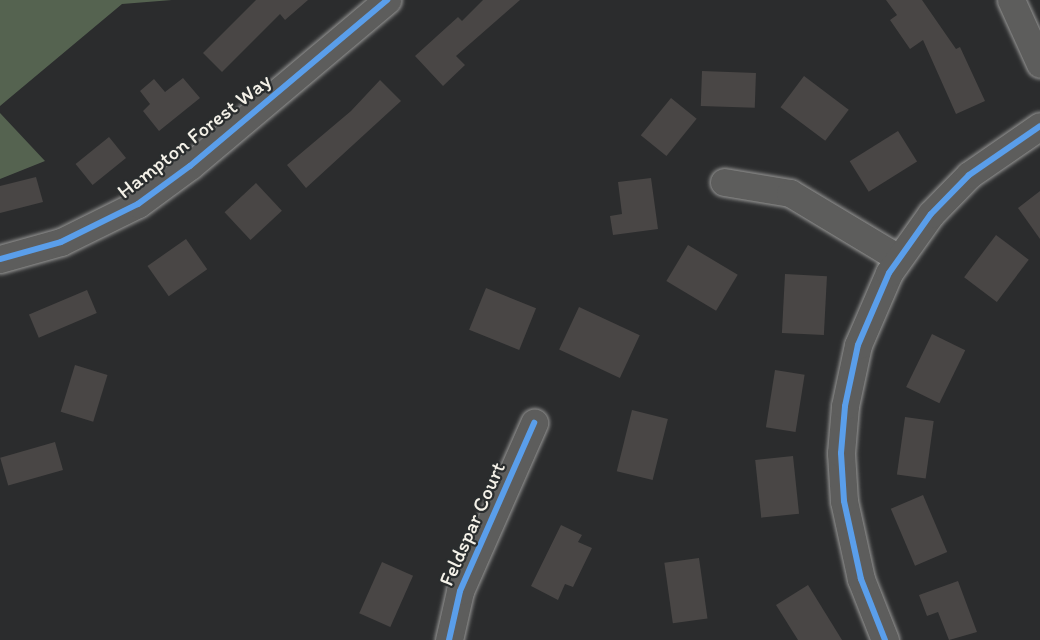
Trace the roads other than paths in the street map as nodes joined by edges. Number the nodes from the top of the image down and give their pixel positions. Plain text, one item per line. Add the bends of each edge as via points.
1 (387, 0) edge
2 (1011, 0) edge
3 (1040, 64) edge
4 (1040, 126) edge
5 (724, 182) dead end
6 (898, 258) junction
7 (0, 259) edge
8 (534, 423) dead end
9 (448, 640) edge
10 (885, 640) edge

1 - 7 street, Hampton Forest Way via 190,166 138,204 61,242
2 - 3 street
4 - 6 street via 969,175 931,214
5 - 6 street via 790,193
6 - 10 street via 858,345 845,406 841,453 850,537
8 - 9 street, Feldspar Court via 460,591

